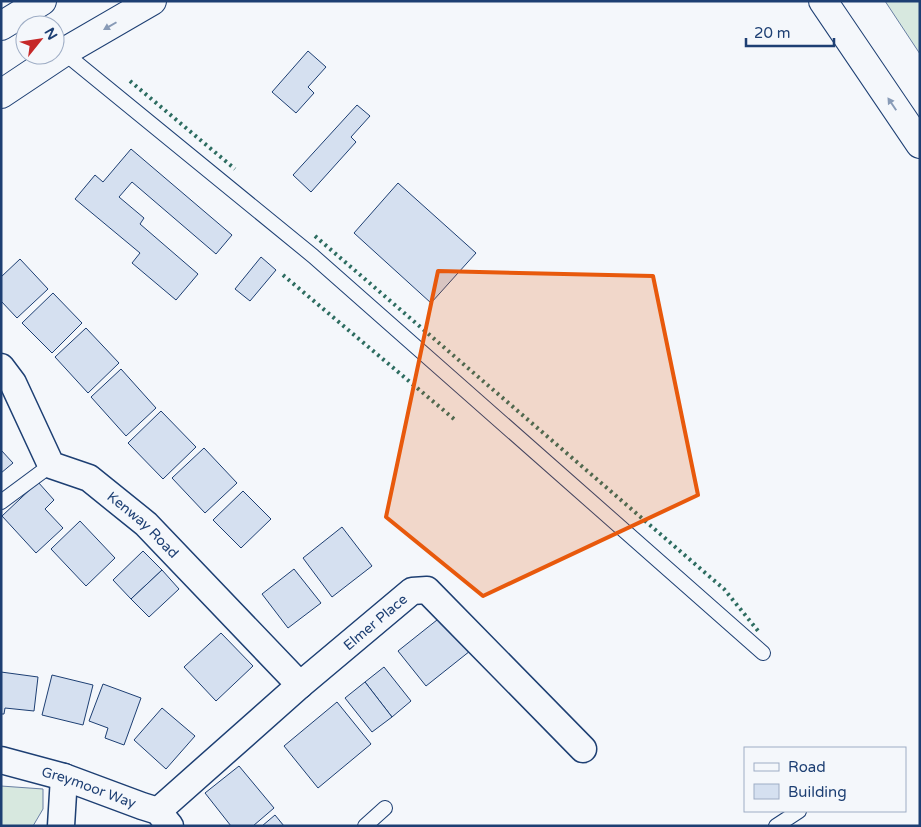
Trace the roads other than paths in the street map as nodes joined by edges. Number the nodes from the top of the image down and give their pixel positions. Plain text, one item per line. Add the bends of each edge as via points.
1 (42, 1) edge
2 (152, 1) edge
3 (823, 1) edge
4 (14, 23) edge
5 (65, 46) edge
6 (65, 54) edge
7 (38, 65) edge
8 (1, 94) edge
9 (920, 144) edge
10 (1, 367) edge
11 (50, 466) junction
12 (1, 502) edge
13 (763, 653) dead end
14 (300, 685) junction
15 (583, 749) dead end
16 (1, 760) edge
17 (64, 777) junction
18 (385, 808) dead end
19 (797, 812) edge
20 (164, 818) edge
21 (61, 826) edge
22 (365, 826) edge
23 (776, 826) edge

1 - 4 main road
2 -> 5 main road
9 -> 3 main road
6 - 13 lane via 313,256
7 - 8 main road
10 - 11 street via 12,383
11 - 12 lane
11 - 14 street, Kenway Road via 89,478 146,524
14 - 15 street, Elmer Place via 412,591 427,590
14 - 20 street, Elmer Place
16 - 17 street, Greymoor Way
17 - 20 street, Greymoor Way via 142,806
17 - 21 street
18 - 22 lane
19 - 23 lane

